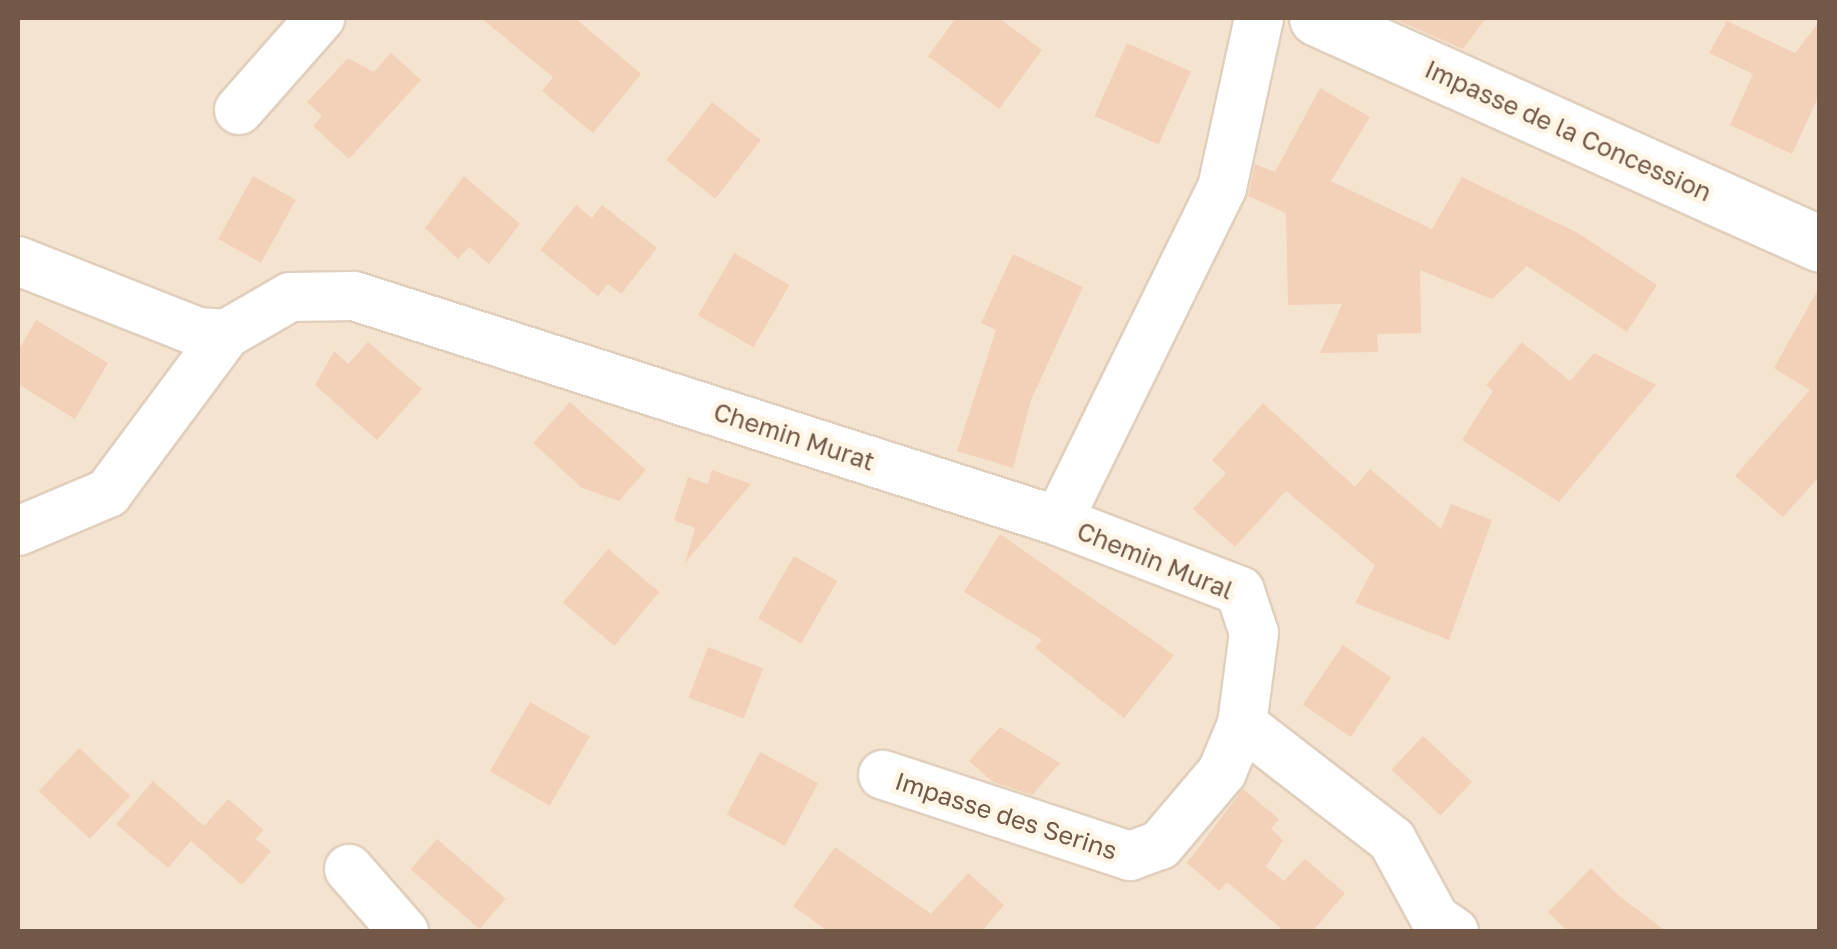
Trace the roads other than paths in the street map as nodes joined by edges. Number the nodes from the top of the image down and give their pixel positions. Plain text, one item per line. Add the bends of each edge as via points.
1 (320, 18) edge
2 (1259, 18) edge
3 (1317, 18) edge
4 (239, 110) dead end
5 (1820, 244) edge
6 (18, 261) edge
7 (226, 334) junction
8 (1058, 521) junction
9 (18, 531) edge
10 (1242, 724) junction
11 (883, 775) dead end
12 (349, 869) dead end
13 (404, 932) edge
14 (1454, 932) edge

1 - 4 street
2 - 8 street via 1222,188
3 - 5 street, Impasse de la Concession
6 - 7 street via 198,332
7 - 8 street, Chemin Murat via 290,298 354,296
7 - 9 street via 108,494
8 - 10 street, Chemin Mural via 1240,592 1254,633
10 - 11 street, Impasse des Serins via 1222,772 1173,830 1130,856
10 - 14 street via 1392,840 1434,918
12 - 13 street

